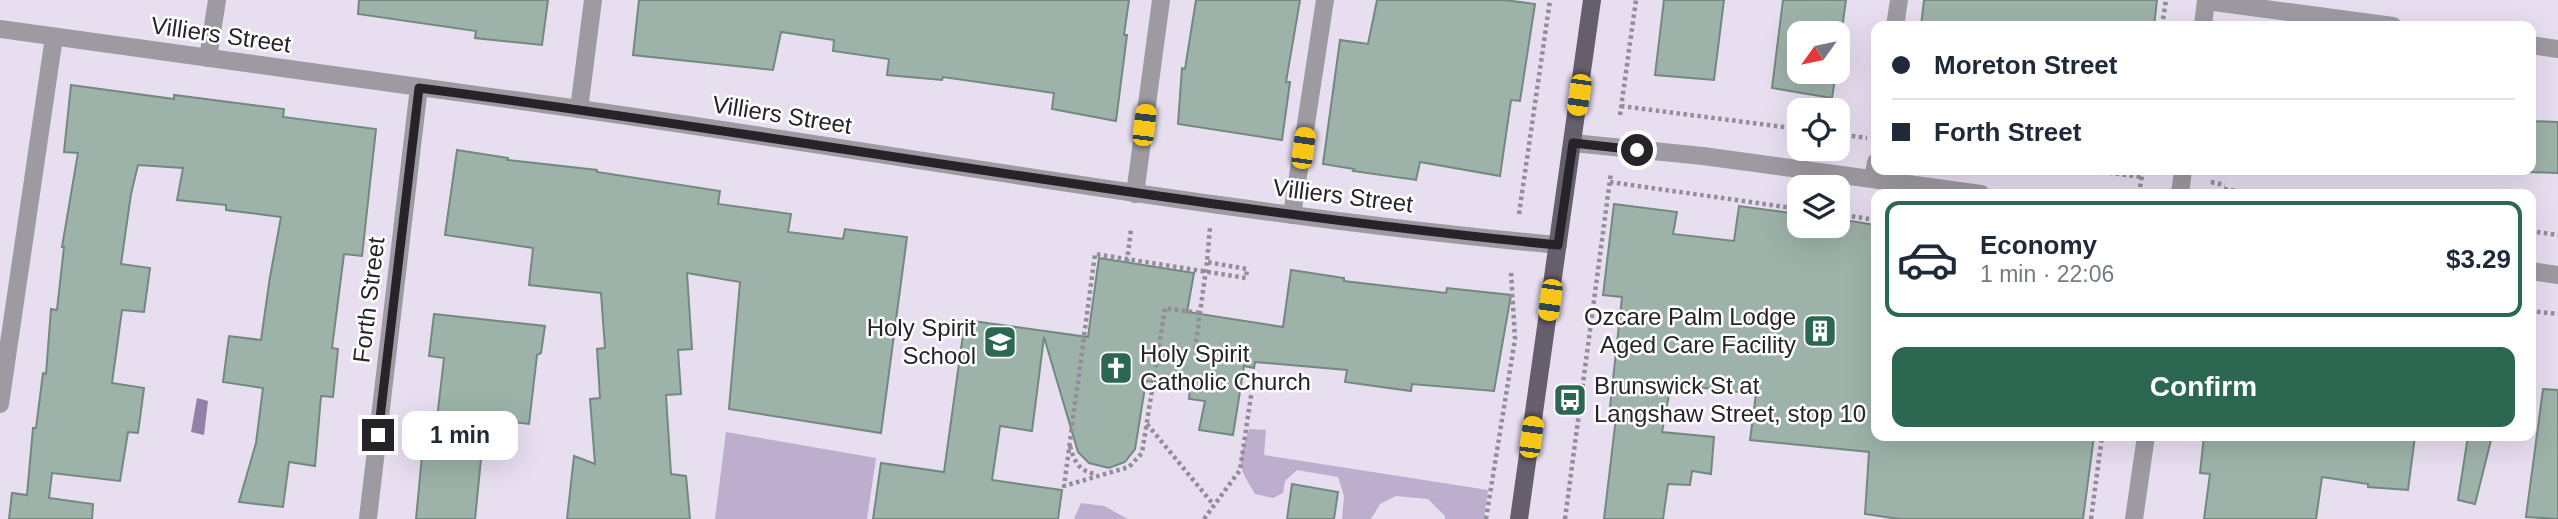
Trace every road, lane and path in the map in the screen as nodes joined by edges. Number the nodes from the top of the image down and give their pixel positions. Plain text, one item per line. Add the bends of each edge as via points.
1 (217, 0) edge
2 (593, 0) edge
3 (1161, 0) edge
4 (1325, 0) edge
5 (1550, 0) edge
6 (1592, 0) edge
7 (1636, 0) edge
8 (1899, 0) edge
9 (2166, 0) edge
10 (2206, 0) edge
11 (1896, 21) edge
12 (2163, 21) edge
13 (2204, 21) edge
14 (2357, 21) edge
15 (0, 29) edge
16 (54, 37) junction
17 (2536, 46) edge
18 (2558, 49) edge
19 (208, 58) junction
20 (419, 88) junction
21 (1621, 106) junction
22 (579, 109) junction
23 (1620, 115) dead end
24 (1787, 127) edge
25 (1850, 136) edge
26 (1867, 138) dead end
27 (1573, 143) junction
28 (1871, 170) edge
29 (1611, 172) dead end
30 (1897, 175) edge
31 (2127, 175) edge
32 (2142, 177) joint
33 (1610, 182) junction
34 (2211, 182) dead end
35 (2140, 187) dead end
36 (1959, 189) edge
37 (2235, 189) edge
38 (1135, 194) junction
39 (1213, 205) junction
40 (1787, 207) edge
41 (1519, 214) dead end
42 (1293, 215) junction
43 (1850, 216) edge
44 (1871, 219) edge
45 (1131, 229) dead end
46 (2536, 232) edge
47 (2558, 235) edge
48 (1558, 245) junction
49 (1127, 260) junction
50 (1207, 262) junction
51 (1205, 271) junction
52 (1511, 272) dead end
53 (2536, 272) edge
54 (2558, 275) edge
55 (2536, 312) edge
56 (1199, 313) junction
57 (2558, 314) edge
58 (1195, 349) dead end
59 (1252, 389) dead end
60 (0, 404) edge
61 (1147, 424) junction
62 (2101, 441) edge
63 (2145, 441) edge
64 (1070, 443) junction
65 (1101, 475) junction
66 (1213, 504) junction
67 (368, 518) edge
68 (1204, 519) edge
69 (1486, 519) edge
70 (1519, 519) edge
71 (1565, 519) edge
72 (2091, 519) edge
73 (2134, 519) edge

1 - 19 street
2 - 22 street
3 - 38 street
4 - 42 street
5 - 41 path
6 - 27 main road
7 - 21 path
8 - 11 street
9 - 12 path
10 - 13 street
10 - 14 street
15 - 16 street, Villiers Street
16 - 19 street, Villiers Street
16 - 60 street
17 - 18 street
19 - 20 street, Villiers Street
20 - 22 street, Villiers Street
20 - 67 street, Forth Street
21 - 23 path
21 - 24 path
22 - 38 street, Villiers Street
25 - 26 path
27 - 28 street
27 - 48 main road
29 - 33 path
30 - 36 street
31 - 32 path
32 - 35 path
33 - 40 path
33 - 71 path
34 - 37 path
38 - 39 street, Villiers Street
39 - 42 street, Villiers Street
39 - 50 path
42 - 48 street, Villiers Street
43 - 44 path
45 - 49 path
46 - 47 path
48 - 70 main road
49 - 51 path
49 - 64 path via 1095,254
50 - 51 path
50 - 51 path via 1247,269 1246,278
51 - 56 path
52 - 69 path via 1514,339
53 - 54 street
55 - 57 path
56 - 58 path
56 - 61 path via 1164,308
59 - 66 path via 1240,470
61 - 65 path via 1142,453 1129,467
61 - 66 path
62 - 72 path
63 - 73 street
64 - 65 path via 1074,462 1087,473
64 - 65 path via 1064,486
66 - 68 path

